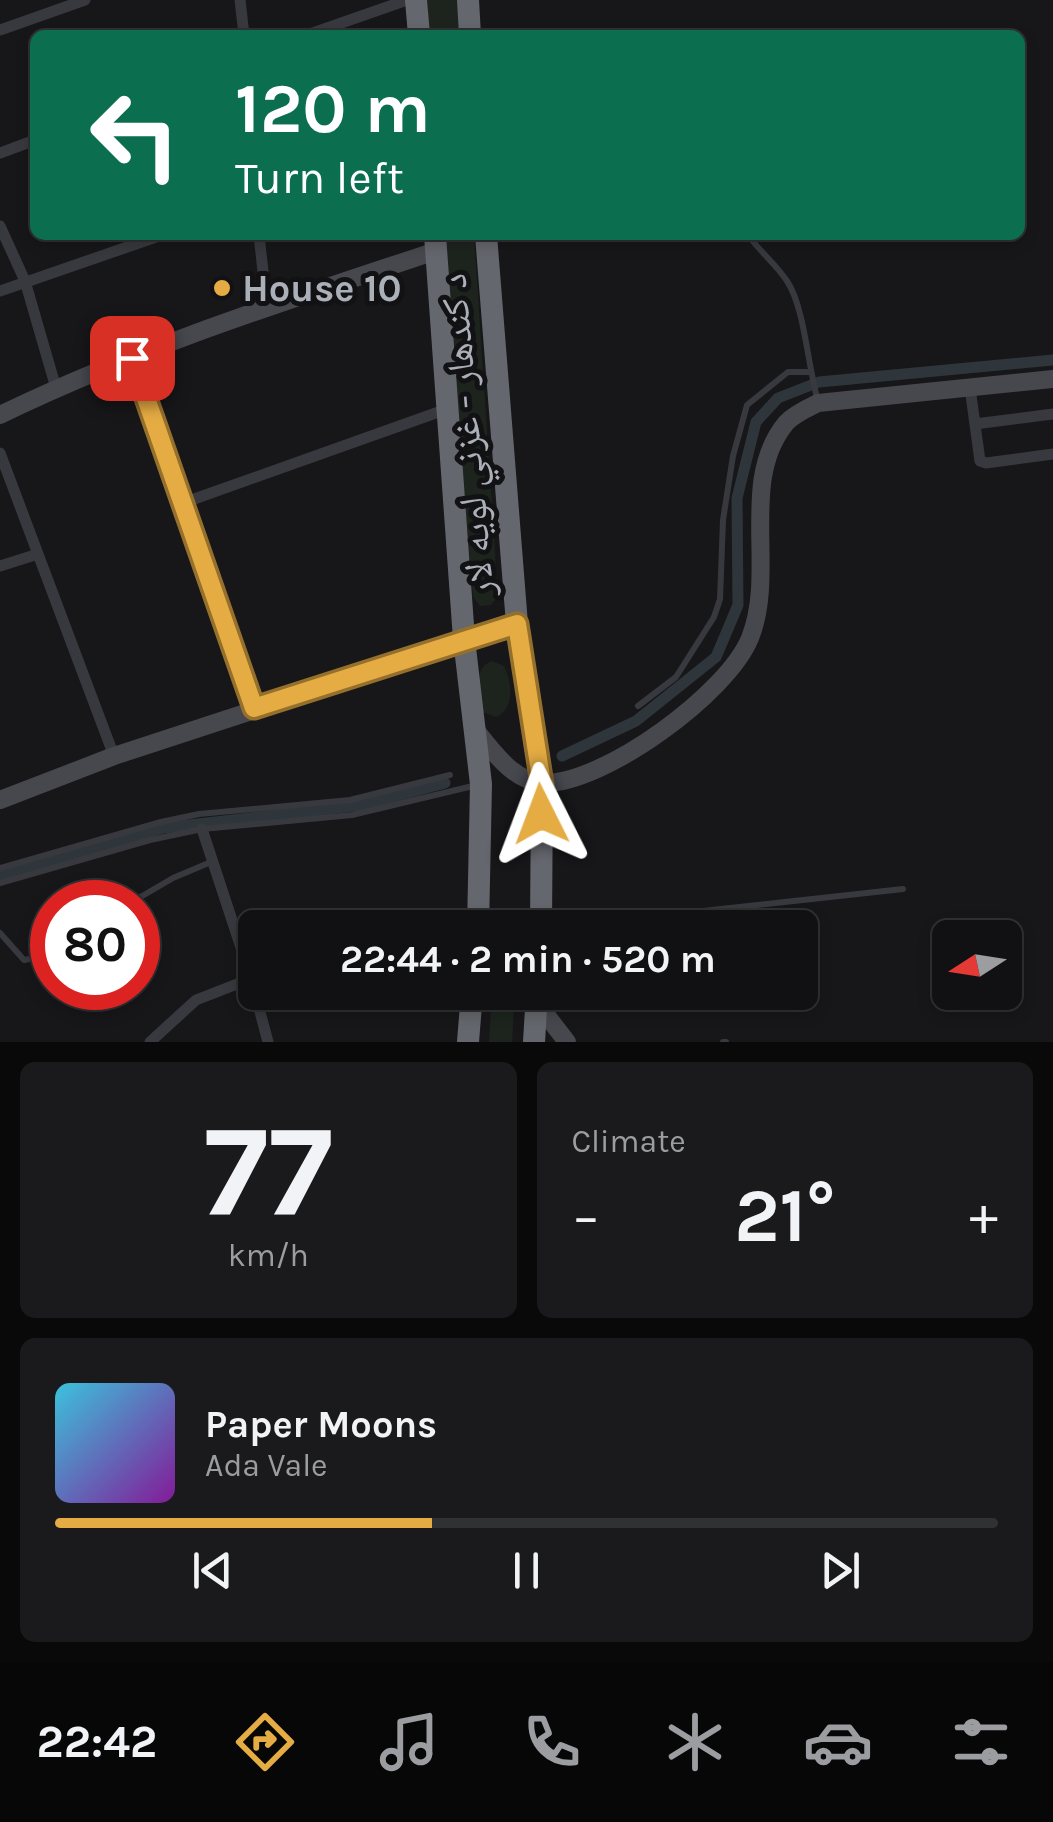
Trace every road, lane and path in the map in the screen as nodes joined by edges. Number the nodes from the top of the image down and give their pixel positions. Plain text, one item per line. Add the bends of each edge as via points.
1 (85, 0) edge
2 (240, 0) edge
3 (407, 0) edge
4 (416, 0) edge
5 (468, 0) edge
6 (0, 30) edge
7 (243, 30) edge
8 (321, 30) edge
9 (419, 30) edge
10 (470, 30) edge
11 (30, 142) edge
12 (0, 154) edge
13 (0, 226) edge
14 (147, 240) edge
15 (260, 240) edge
16 (486, 240) edge
17 (752, 240) edge
18 (436, 243) edge
19 (25, 282) junction
20 (0, 291) edge
21 (266, 308) junction
22 (132, 358) junction
23 (811, 375) junction
24 (1053, 379) edge
25 (56, 388) junction
26 (970, 388) junction
27 (816, 397) junction
28 (449, 408) junction
29 (1053, 414) edge
30 (0, 415) edge
31 (974, 424) junction
32 (0, 453) edge
33 (1053, 454) edge
34 (183, 503) junction
35 (38, 554) junction
36 (0, 566) edge
37 (517, 624) junction
38 (464, 639) junction
39 (638, 706) dead end
40 (254, 708) junction
41 (474, 728) junction
42 (114, 756) junction
43 (450, 775) dead end
44 (481, 784) junction
45 (542, 784) junction
46 (0, 800) edge
47 (350, 800) junction
48 (199, 814) junction
49 (352, 815) junction
50 (202, 828) junction
51 (213, 861) junction
52 (0, 868) edge
53 (0, 883) edge
54 (160, 886) edge
55 (902, 889) dead end
56 (478, 910) edge
57 (541, 910) edge
58 (712, 910) edge
59 (0, 933) edge
60 (238, 934) edge
61 (30, 959) edge
62 (238, 984) edge
63 (260, 1010) edge
64 (471, 1010) edge
65 (536, 1010) edge
66 (545, 1010) edge
67 (150, 1042) edge
68 (268, 1042) edge
69 (468, 1042) edge
70 (534, 1042) edge
71 (567, 1042) edge

1 - 6 street
2 - 7 street
3 - 8 street
4 - 9 highway
5 - 10 highway
11 - 12 street
13 - 19 street
14 - 19 street
15 - 21 street
16 - 37 highway, د کندهار - غزني لويه لار
17 - 23 lane via 789,283
18 - 21 main road
18 - 28 highway, د کندهار - غزني لويه لار
19 - 20 street
19 - 25 street
21 - 22 main road
22 - 25 main road
22 - 34 street
23 - 27 lane
23 - 39 lane via 788,372 747,405 723,520 714,617 676,677
24 - 26 main road
25 - 30 main road
26 - 27 main road
26 - 31 street
27 - 45 main road via 772,444 760,507 759,608 736,663 666,729 573,778
28 - 34 street
28 - 38 highway, د کندهار - غزني لويه لار
29 - 31 street
31 - 33 street via 983,464
32 - 35 street
34 - 40 street
35 - 36 street
35 - 42 street
37 - 38 main road
37 - 45 highway, د کندهار - غزني لويه لار
38 - 40 main road
38 - 41 highway, د کندهار - غزني لويه لار
40 - 42 main road
41 - 44 highway, د کندهار - غزني لويه لار
41 - 45 main road via 518,774
42 - 46 main road
43 - 47 lane
44 - 49 lane
44 - 56 highway, د کندهار - غزني لويه لار
45 - 57 highway, د کندهار - غزني لويه لار
47 - 48 lane
47 - 49 lane
48 - 50 lane
48 - 52 lane
49 - 50 lane
50 - 51 street
50 - 53 lane
51 - 54 lane
51 - 60 street
55 - 58 lane
59 - 61 lane
62 - 67 street via 196,1000
63 - 68 street
64 - 69 highway
65 - 70 highway
66 - 71 main road

